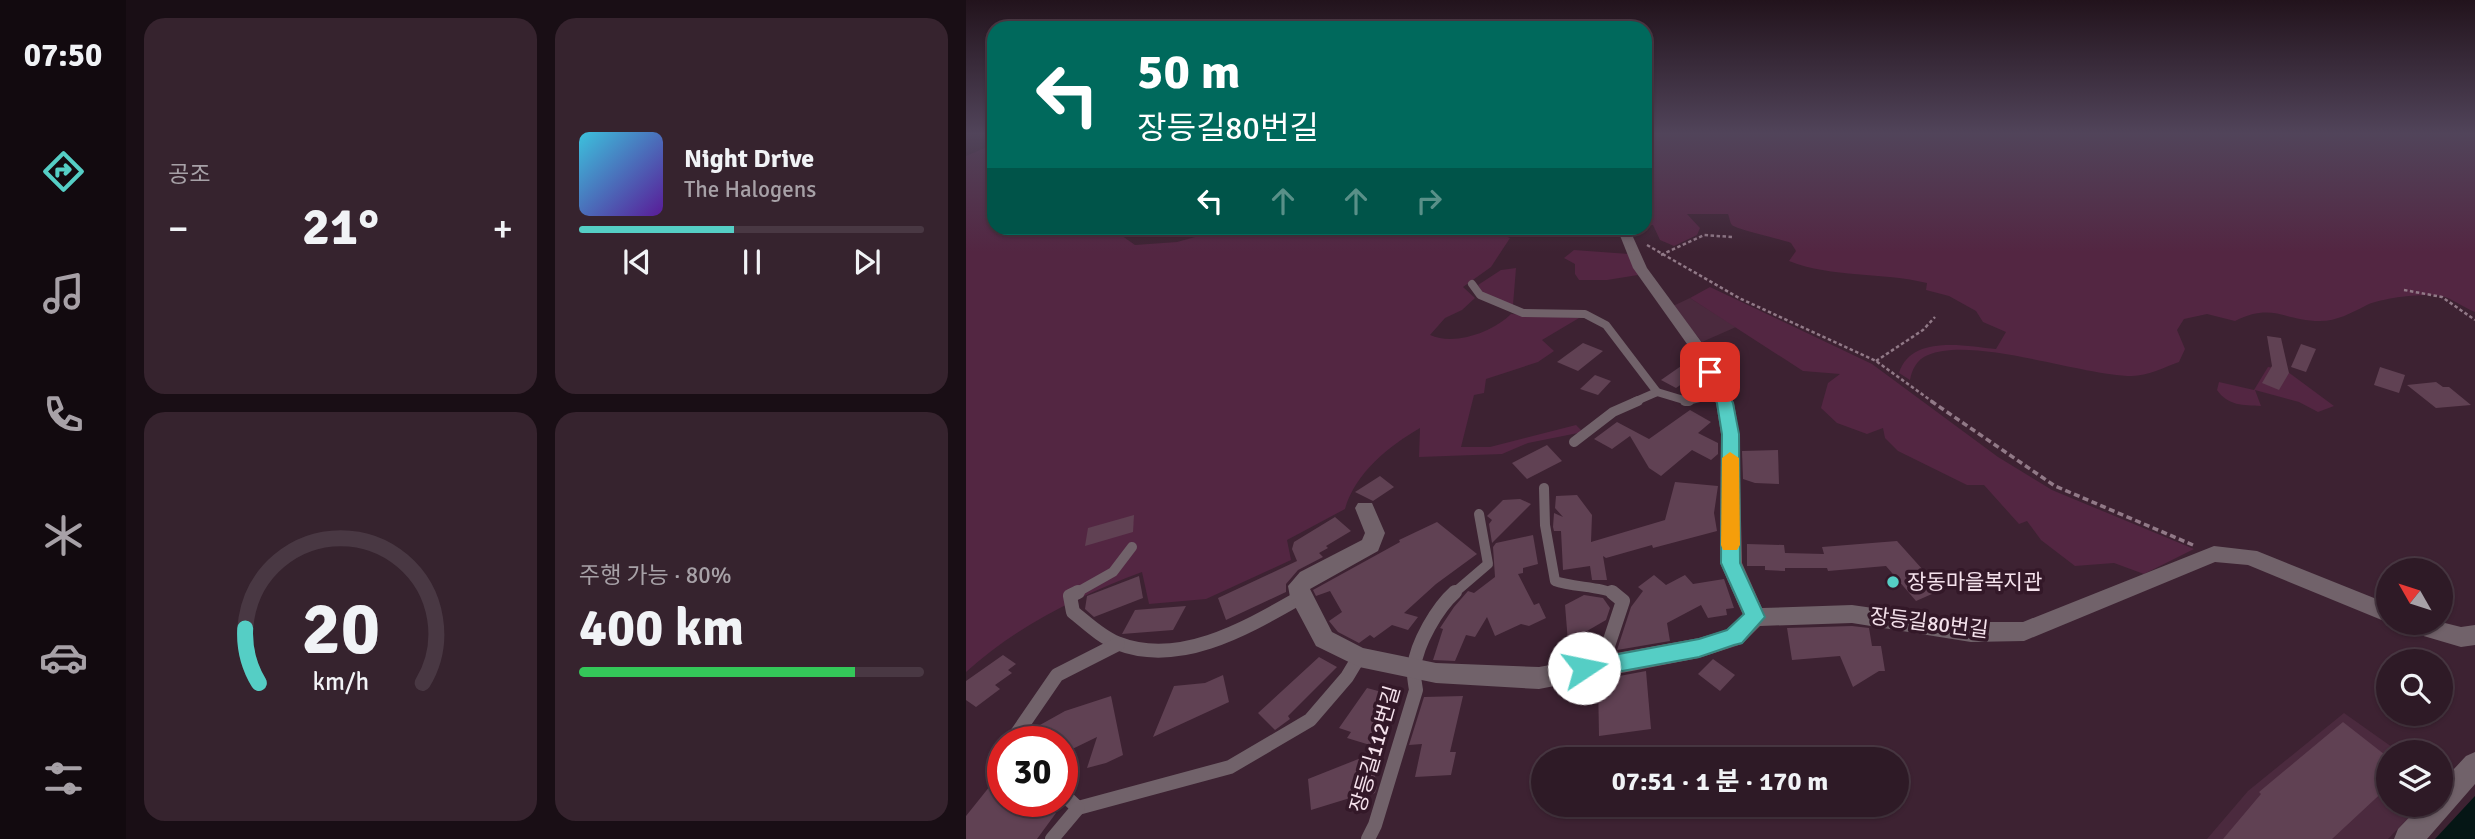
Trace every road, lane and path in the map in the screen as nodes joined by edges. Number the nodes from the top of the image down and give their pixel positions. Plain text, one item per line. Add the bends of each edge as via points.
1 (1626, 235) edge
2 (1732, 237) dead end
3 (1643, 242) dead end
4 (1661, 255) junction
5 (1472, 284) dead end
6 (2404, 290) dead end
7 (1935, 317) dead end
8 (2475, 320) edge
9 (1877, 362) junction
10 (1657, 391) junction
11 (1720, 393) junction
12 (1574, 442) dead end
13 (1544, 488) dead end
14 (1365, 508) dead end
15 (1479, 514) dead end
16 (1132, 547) dead end
17 (2214, 554) junction
18 (1301, 597) junction
19 (2376, 609) edge
20 (1755, 617) junction
21 (2454, 635) edge
22 (2475, 635) edge
23 (1118, 644) junction
24 (1359, 657) junction
25 (1606, 664) junction
26 (1414, 668) junction
27 (1022, 726) edge
28 (2475, 765) edge
29 (2453, 790) edge
30 (1079, 808) joint
31 (2428, 817) edge
32 (1052, 839) edge
33 (1368, 839) edge
34 (2408, 839) edge

1 - 11 street via 1640,268 1700,351
2 - 4 path via 1704,235
3 - 4 path
4 - 9 path via 1738,298
5 - 10 lane via 1480,295 1523,313 1585,314 1606,325
6 - 8 path via 2428,290
7 - 9 path via 1927,328
9 - 17 path via 2055,486
10 - 11 lane via 1687,401
10 - 12 lane via 1613,412
11 - 20 street via 1730,434 1731,563
13 - 25 lane via 1555,581 1609,590 1623,601
14 - 18 street via 1375,533 1371,545 1308,578 1299,586
15 - 26 lane via 1488,564 1445,601
16 - 23 lane via 1124,563 1106,580 1070,596 1073,612
17 - 19 street, 장등길80번길 via 2250,557
17 - 20 street, 장등길80번길 via 2024,631 1971,632 1852,614
18 - 23 lane via 1255,624 1171,652
18 - 24 street via 1324,639
20 - 25 street via 1734,637 1699,648
21 - 22 street
23 - 27 lane via 1056,675
24 - 26 street
24 - 30 lane via 1310,720 1230,767
25 - 26 street via 1539,678
26 - 33 lane, 장등길112번길 via 1416,690
28 - 29 street
30 - 32 lane
31 - 34 street

